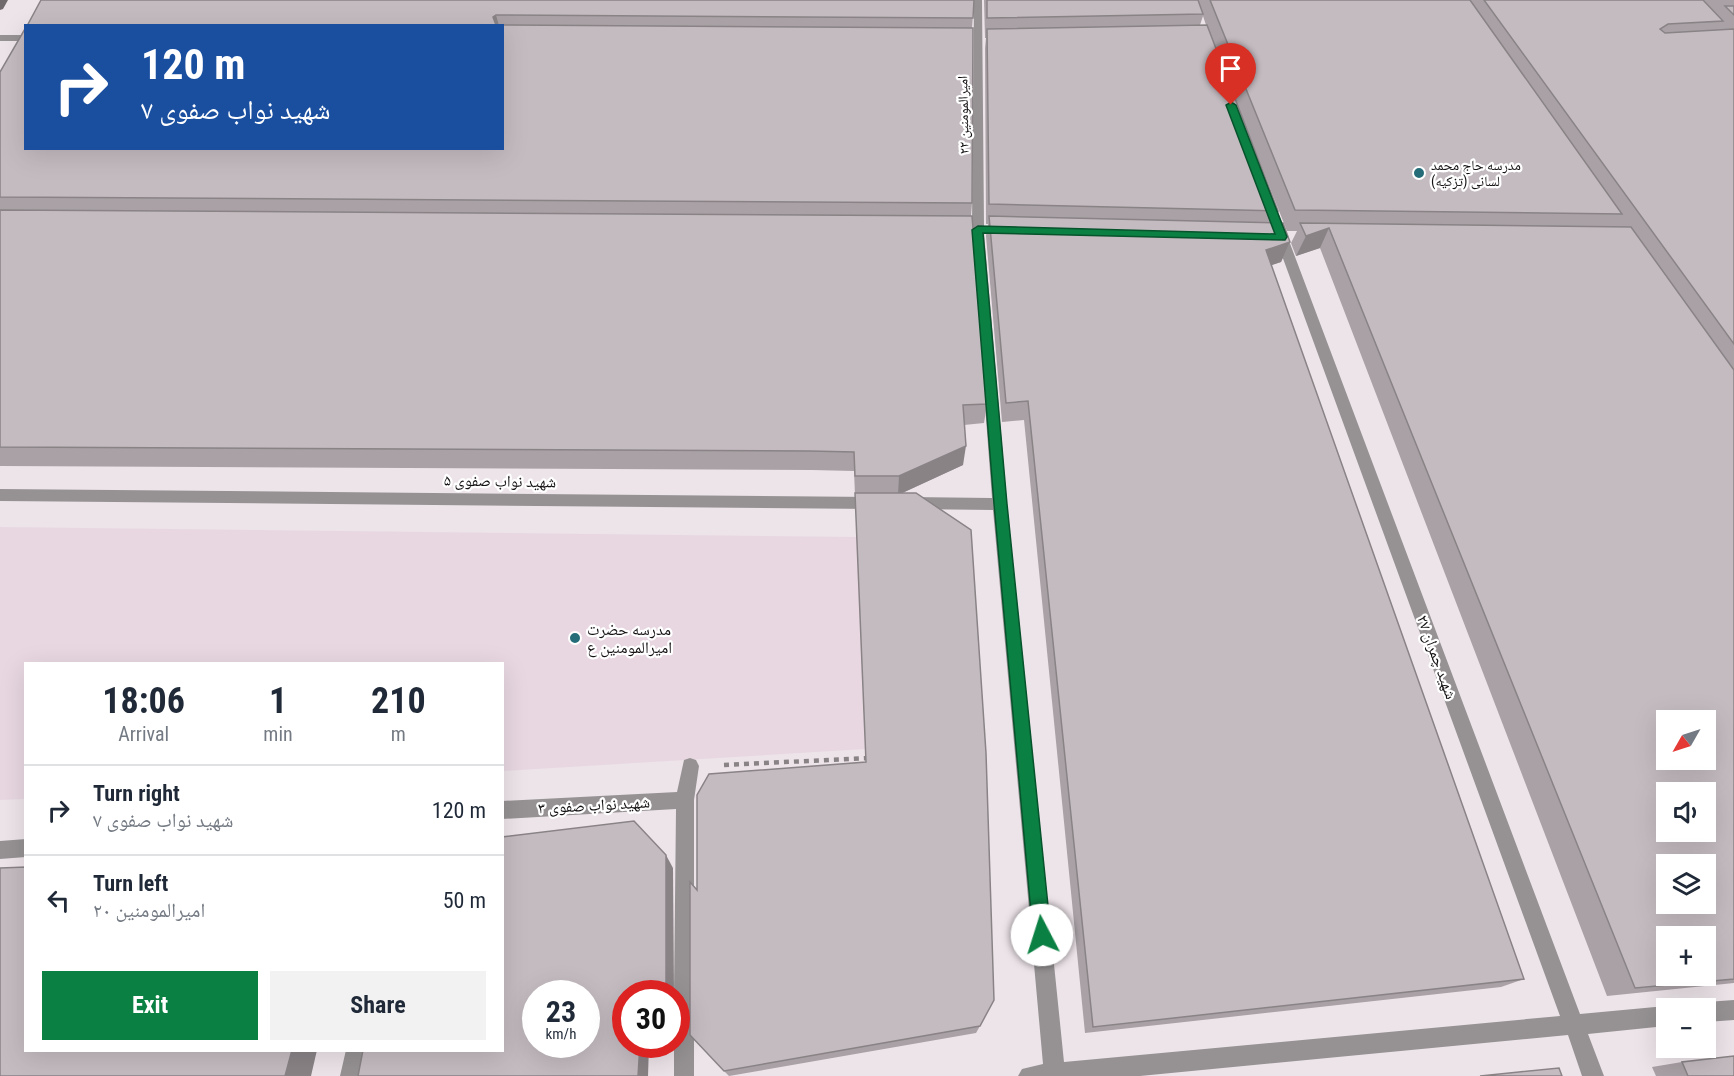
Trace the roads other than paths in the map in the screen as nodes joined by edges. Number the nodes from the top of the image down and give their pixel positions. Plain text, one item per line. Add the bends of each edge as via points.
1 (4, 0) edge
2 (978, 0) edge
3 (0, 7) edge
4 (0, 38) edge
5 (24, 38) edge
6 (964, 43) edge
7 (976, 43) junction
8 (987, 43) edge
9 (1265, 193) edge
10 (942, 229) edge
11 (978, 230) junction
12 (1013, 230) edge
13 (0, 495) edge
14 (1000, 504) junction
15 (690, 766) road end
16 (685, 801) junction
17 (504, 810) edge
18 (24, 848) edge
19 (0, 850) edge
20 (1734, 1010) edge
21 (1716, 1011) edge
22 (1656, 1017) edge
23 (1574, 1024) junction
24 (356, 1052) edge
25 (1055, 1074) edge
26 (351, 1076) edge
27 (684, 1076) edge
28 (1029, 1076) edge
29 (1593, 1076) edge

1 - 3 main road
2 - 7 street, امیرالمومنین ۲۲
4 - 5 street
6 - 7 street
7 - 8 street
7 - 11 street, امیرالمومنین ۲۲
9 - 23 street, شهید چمران ۲۷
10 - 11 street
11 - 12 street
11 - 14 street, امیرالمومنین ۲۲
13 - 14 street, شهید نواب صفوی ۵
14 - 25 street, امیرالمومنین ۲۲
15 - 16 street
16 - 17 street, شهید نواب صفوی ۳
16 - 27 street
18 - 19 street
20 - 21 street
22 - 23 street
23 - 25 street
23 - 29 street, شهید چمران ۲۷
24 - 26 street
25 - 28 street

